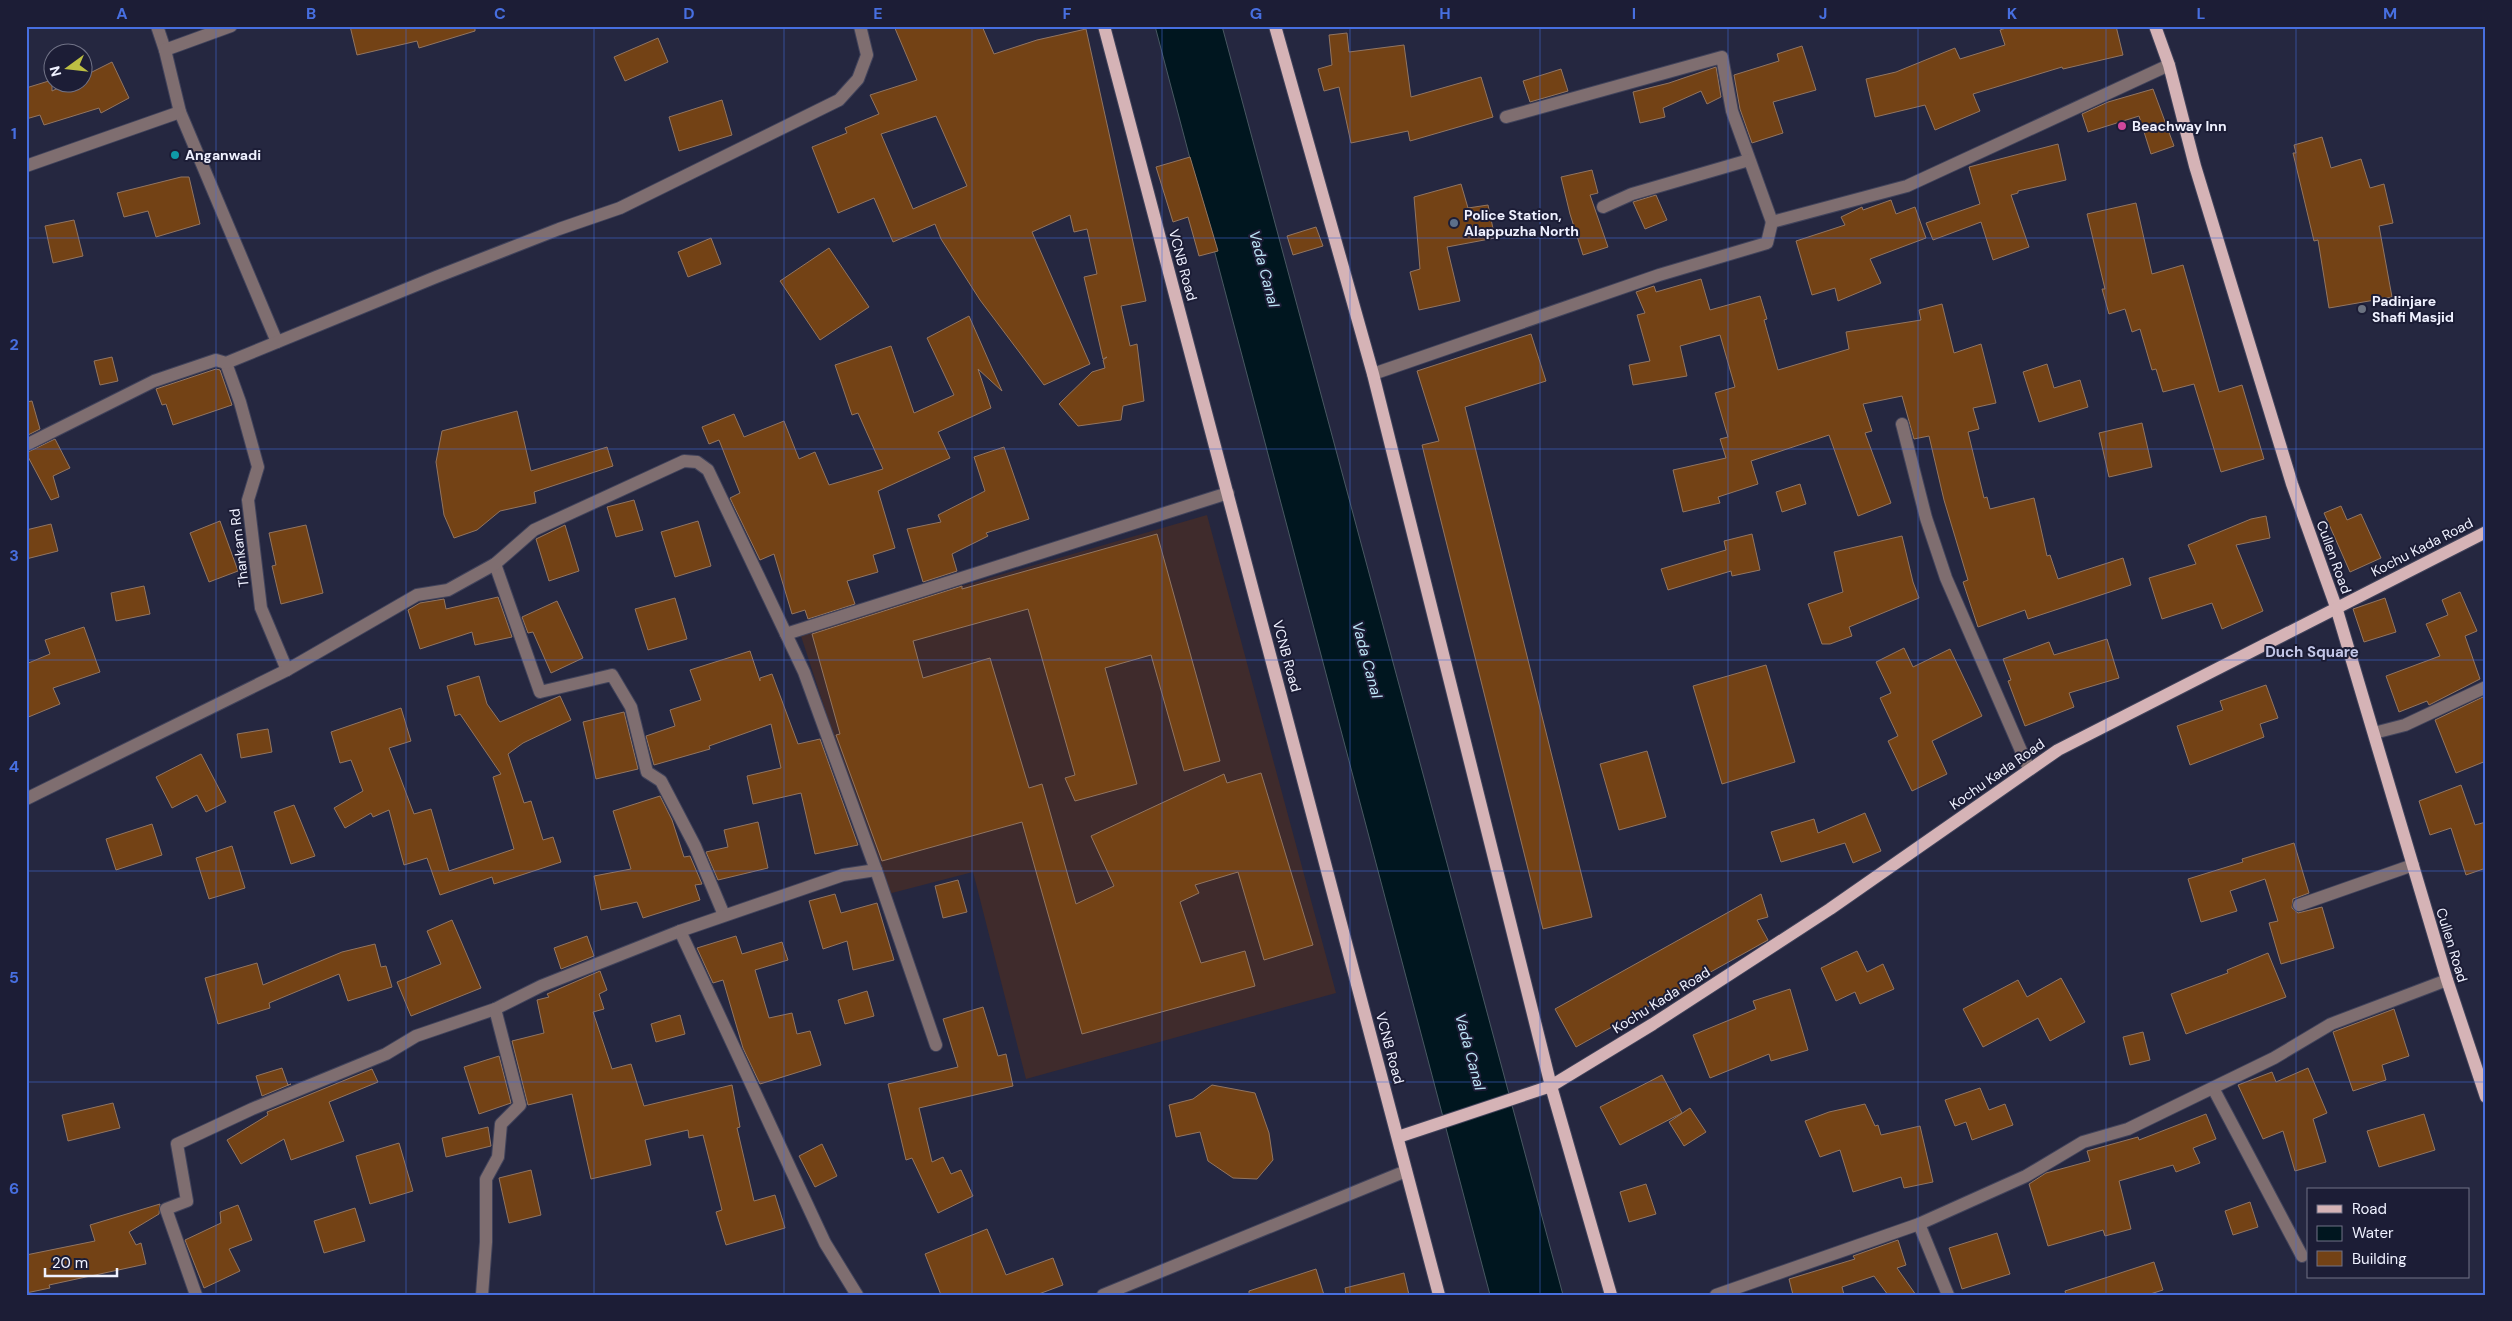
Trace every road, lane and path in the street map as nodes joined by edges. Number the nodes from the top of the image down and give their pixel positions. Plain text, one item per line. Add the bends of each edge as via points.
1 (158, 26) edge
2 (231, 26) edge
3 (860, 26) edge
4 (1104, 26) edge
5 (1275, 26) edge
6 (2156, 26) edge
7 (165, 50) junction
8 (2169, 65) junction
9 (180, 112) junction
10 (1506, 117) dead end
11 (1748, 160) junction
12 (26, 166) edge
13 (1602, 207) dead end
14 (1772, 222) junction
15 (277, 342) junction
16 (226, 363) junction
17 (1373, 374) junction
18 (1902, 424) dead end
19 (26, 445) edge
20 (1228, 493) junction
21 (2486, 532) edge
22 (495, 564) junction
23 (2336, 606) junction
24 (786, 634) junction
25 (287, 670) junction
26 (2486, 687) edge
27 (2374, 733) junction
28 (2029, 769) junction
29 (26, 799) edge
30 (2413, 865) junction
31 (876, 870) junction
32 (2299, 905) dead end
33 (724, 915) junction
34 (680, 931) junction
35 (2446, 980) junction
36 (495, 1009) junction
37 (936, 1045) dead end
38 (1551, 1086) junction
39 (2213, 1088) junction
40 (2486, 1097) edge
41 (1398, 1137) junction
42 (1406, 1171) junction
43 (1919, 1224) junction
44 (2302, 1256) dead end
45 (196, 1295) edge
46 (482, 1295) edge
47 (857, 1295) edge
48 (1103, 1295) edge
49 (1439, 1295) edge
50 (1611, 1295) edge
51 (1716, 1295) edge
52 (1948, 1295) edge

1 - 7 street
2 - 7 street
3 - 15 street via 867,55 858,79 839,100 620,208
4 - 20 main road, VCNB Road
5 - 17 main road
6 - 8 main road, Cullen Road
7 - 9 street
8 - 14 street via 1907,186
8 - 23 main road, Cullen Road via 2195,166 2286,465
9 - 12 street
9 - 15 street
10 - 11 street via 1722,57 1732,112
11 - 13 street via 1632,194
11 - 14 street
14 - 17 street via 1767,243 1659,275
15 - 16 street
16 - 19 street via 216,360 154,381
16 - 25 street, Thankam Rd via 258,467 248,500 261,608
17 - 38 main road
18 - 28 street via 1926,518 1946,578
20 - 24 street
20 - 41 main road, VCNB Road
21 - 23 main road, Kochu Kada Road
22 - 24 street via 534,530 684,461 697,462 708,470
22 - 25 street via 448,590 417,595
22 - 33 street via 540,692 612,675 631,707 647,772 661,781 695,846
23 - 27 main road, Cullen Road
23 - 28 main road, Kochu Kada Road via 2066,746
24 - 31 street via 804,672
25 - 29 street
26 - 27 street via 2405,725
27 - 30 main road, Cullen Road
28 - 38 main road, Kochu Kada Road via 1830,910
30 - 32 street
30 - 35 main road, Cullen Road
31 - 33 street via 843,875
31 - 37 street
33 - 34 street
34 - 36 street via 541,986
34 - 47 street via 825,1243
35 - 39 street via 2332,1024
35 - 40 main road, Cullen Road
36 - 45 street via 416,1036 386,1054 177,1144 187,1200 166,1209
36 - 46 street via 520,1105 501,1124 498,1158 486,1179
38 - 41 main road, Kochu Kada Road
38 - 50 main road
39 - 43 street via 2128,1129 2083,1142 2026,1176
39 - 44 street
41 - 42 main road, VCNB Road
42 - 48 street
42 - 49 main road, VCNB Road
43 - 51 street
43 - 52 street

